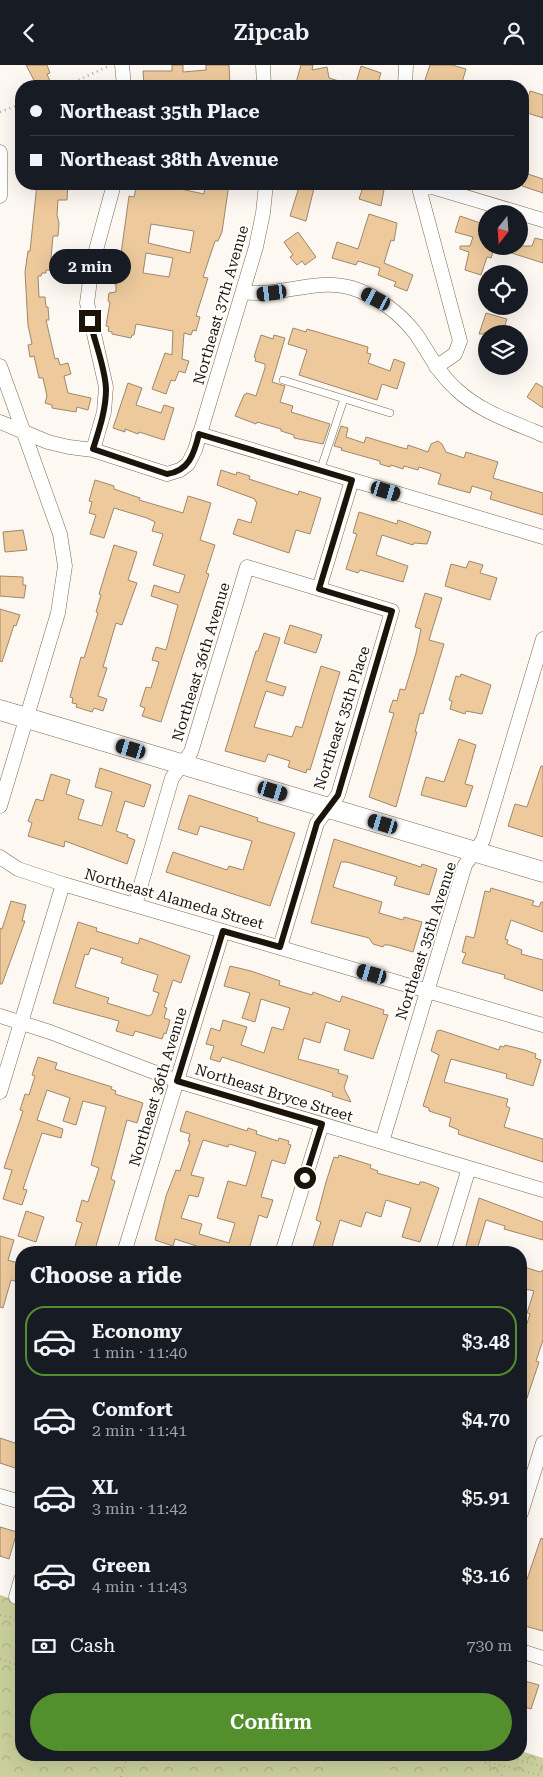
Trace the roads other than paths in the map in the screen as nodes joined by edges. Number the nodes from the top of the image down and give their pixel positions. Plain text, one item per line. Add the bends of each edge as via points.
1 (122, 65) edge
2 (263, 65) edge
3 (406, 65) edge
4 (123, 80) edge
5 (264, 80) edge
6 (405, 80) edge
7 (0, 152) edge
8 (112, 190) edge
9 (265, 190) edge
10 (420, 190) edge
11 (442, 190) edge
12 (0, 196) edge
13 (543, 221) edge
14 (243, 292) junction
15 (0, 366) edge
16 (436, 367) junction
17 (283, 380) dead end
18 (344, 399) junction
19 (390, 413) dead end
20 (0, 421) edge
21 (22, 431) junction
22 (199, 434) junction
23 (543, 435) edge
24 (93, 449) junction
25 (320, 471) junction
26 (352, 480) junction
27 (543, 537) edge
28 (319, 589) junction
29 (543, 639) edge
30 (0, 710) edge
31 (26, 718) junction
32 (182, 764) junction
33 (0, 806) edge
34 (328, 808) junction
35 (475, 852) junction
36 (0, 857) edge
37 (543, 872) edge
38 (63, 884) junction
39 (135, 905) junction
40 (223, 931) junction
41 (280, 947) junction
42 (427, 990) junction
43 (0, 1016) edge
44 (22, 1022) junction
45 (543, 1025) edge
46 (177, 1081) junction
47 (0, 1092) edge
48 (322, 1124) junction
49 (382, 1142) junction
50 (469, 1168) junction
51 (543, 1190) edge
52 (126, 1246) edge
53 (284, 1246) edge
54 (445, 1246) edge
55 (543, 1443) edge
56 (527, 1494) edge
57 (0, 1496) edge
58 (15, 1500) edge
59 (527, 1653) edge
60 (543, 1658) edge

1 - 4 street
2 - 5 street
3 - 6 street
7 - 12 street
8 - 24 street via 92,265 87,303 106,387 104,412
9 - 14 street, Northeast 37th Avenue via 261,228
10 - 16 street via 460,341 455,354
11 - 13 street
14 - 16 street via 259,295 318,284 365,293 405,322
14 - 22 street, Northeast 37th Avenue
15 - 21 street
16 - 23 street via 455,389 476,405
17 - 18 lane
18 - 19 lane
18 - 25 lane
20 - 21 street, Northeast 37th Avenue
21 - 24 street, Northeast 37th Avenue via 48,442
21 - 31 street via 60,533 65,567 58,613
22 - 24 street, Northeast 37th Avenue via 188,464 167,474
22 - 25 street
25 - 26 street
26 - 27 street
26 - 28 street
28 - 32 street, Northeast 36th Avenue via 247,567 191,752
28 - 34 street, Northeast 35th Place via 392,611 338,795
29 - 35 street, Northeast 35th Avenue via 483,840
30 - 31 main road
31 - 32 main road
31 - 33 street
32 - 34 main road
32 - 39 street, Northeast 36th Avenue via 172,778
34 - 35 main road
34 - 41 street, Northeast 35th Place via 317,823
35 - 37 main road
35 - 42 street, Northeast 35th Avenue via 465,865
36 - 38 street, Northeast Alameda Street via 18,869
38 - 39 street, Northeast Alameda Street
38 - 44 street
39 - 40 street, Northeast Alameda Street
40 - 41 street, Northeast Alameda Street
40 - 46 street, Northeast 36th Avenue
41 - 42 street, Northeast Alameda Street
42 - 45 street, Northeast Alameda Street
42 - 49 street, Northeast 35th Avenue
43 - 44 street, Northeast Bryce Street
44 - 46 street, Northeast Bryce Street
44 - 47 street
46 - 48 street, Northeast Bryce Street
46 - 52 street, Northeast 36th Avenue
48 - 49 street, Northeast Bryce Street
48 - 53 street
49 - 50 street, Northeast Bryce Street
50 - 51 street, Northeast Bryce Street
50 - 54 street
55 - 56 street
57 - 58 street
59 - 60 street

